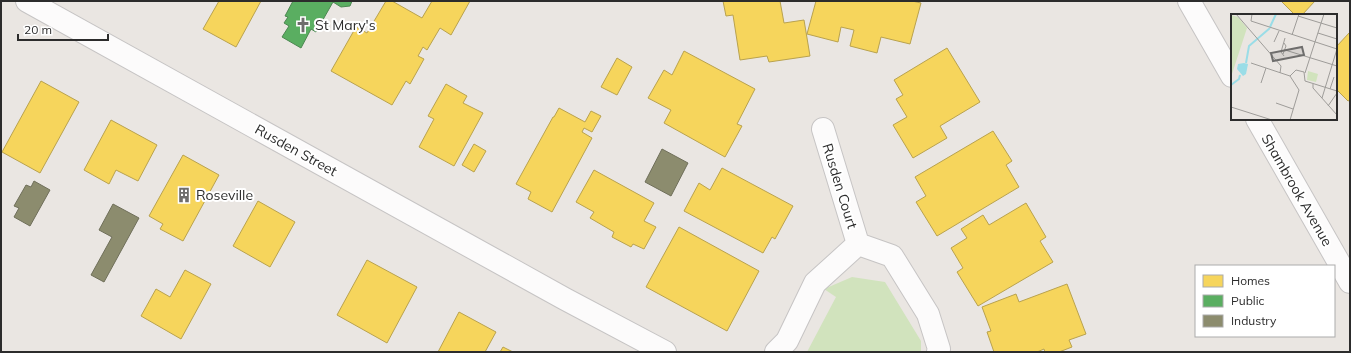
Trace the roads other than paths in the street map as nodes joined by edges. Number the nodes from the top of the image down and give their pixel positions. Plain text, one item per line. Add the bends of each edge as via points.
1 (27, 1) edge
2 (1189, 1) edge
3 (1231, 74) edge
4 (1257, 120) edge
5 (823, 129) dead end
6 (858, 244) junction
7 (1350, 282) edge
8 (665, 352) edge
9 (776, 352) edge
10 (938, 352) edge

1 - 8 street, Rusden Street
2 - 3 street
4 - 7 street, Shambrook Avenue
5 - 6 street, Rusden Court
6 - 9 street, Rusden Court via 815,283 787,341
6 - 10 street, Rusden Court via 892,256 928,314

